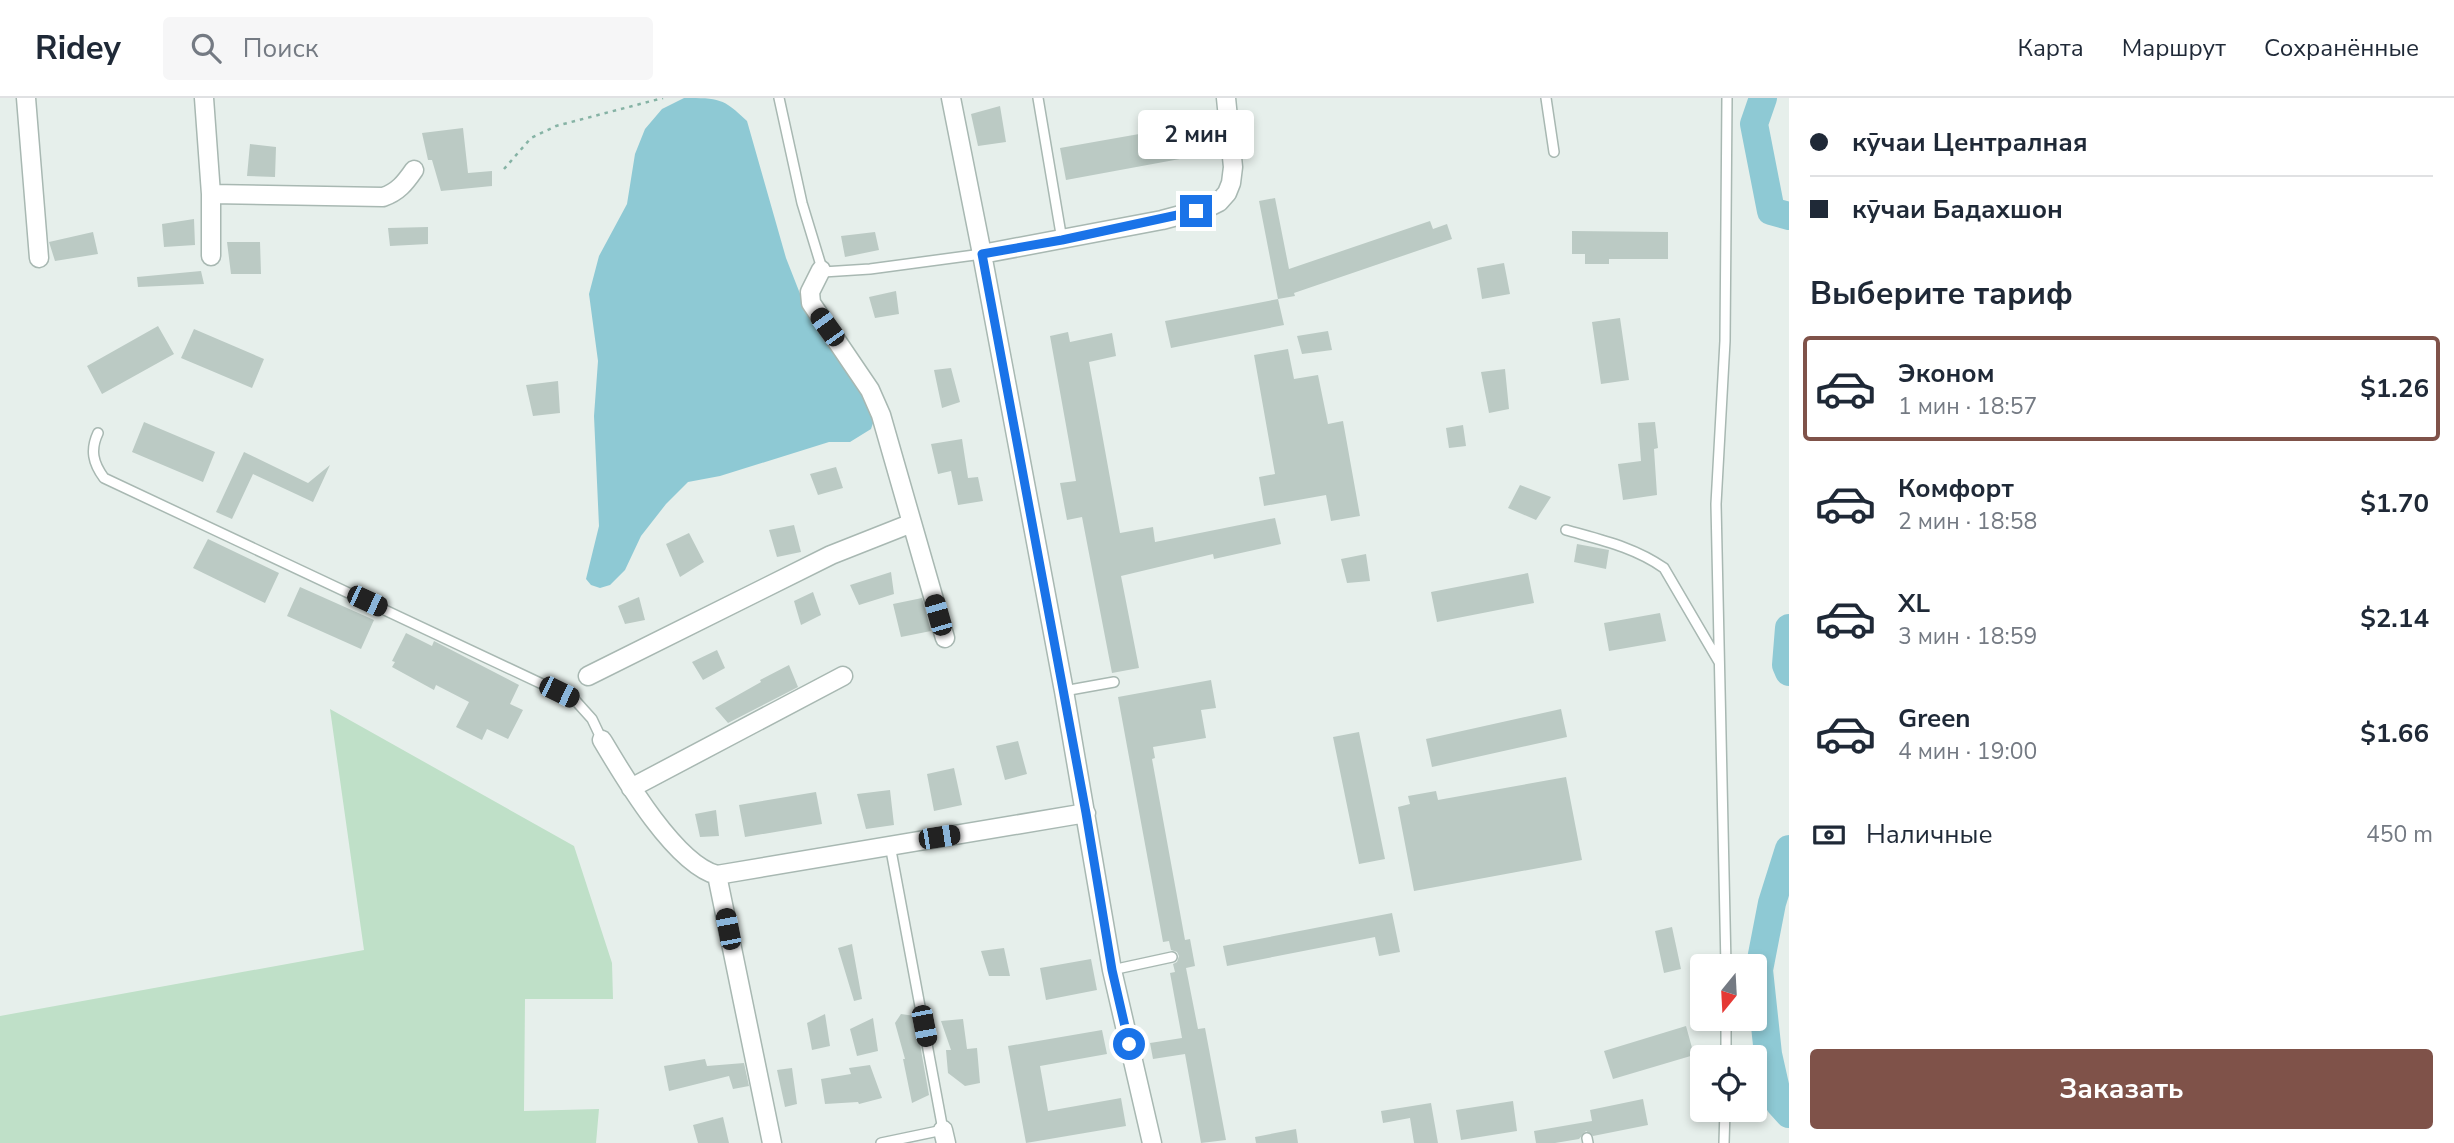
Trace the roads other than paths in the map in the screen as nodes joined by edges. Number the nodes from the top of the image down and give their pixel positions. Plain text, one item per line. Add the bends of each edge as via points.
1 (26, 98) edge
2 (204, 98) edge
3 (779, 98) edge
4 (951, 98) edge
5 (1038, 98) edge
6 (1226, 98) edge
7 (1546, 98) edge
8 (1727, 98) edge
9 (1554, 152) dead end
10 (414, 170) dead end
11 (211, 194) junction
12 (1062, 240) junction
13 (982, 254) junction
14 (211, 257) dead end
15 (39, 258) dead end
16 (821, 270) junction
17 (98, 433) dead end
18 (912, 523) junction
19 (1566, 530) dead end
20 (944, 638) dead end
21 (1720, 664) junction
22 (588, 676) dead end
23 (843, 676) dead end
24 (1114, 682) dead end
25 (1064, 691) junction
26 (601, 740) joint
27 (631, 788) junction
28 (1086, 813) junction
29 (890, 845) junction
30 (717, 875) junction
31 (1726, 954) edge
32 (1172, 957) dead end
33 (1112, 970) junction
34 (1725, 1122) edge
35 (945, 1136) edge
36 (772, 1143) edge
37 (881, 1143) edge
38 (1152, 1143) edge
39 (1724, 1143) edge

1 - 15 street
2 - 11 street
3 - 16 lane
4 - 13 street
5 - 12 lane
6 - 12 street via 1233,167 1227,193 1219,202 1162,220
7 - 9 lane
8 - 21 lane via 1725,341 1716,504
10 - 11 street via 402,186 383,197
11 - 14 street
12 - 13 street
13 - 16 lane via 870,270 829,274
13 - 25 street
16 - 18 street via 810,292 811,303 870,390
17 - 26 lane via 92,451 104,478 573,699 592,719
18 - 20 street
18 - 22 street via 831,555
19 - 21 lane via 1620,545 1664,568
21 - 31 lane
23 - 27 street
24 - 25 lane
25 - 28 street
26 - 27 street
27 - 30 street via 688,859
28 - 29 street
28 - 33 street
29 - 30 street
29 - 35 lane
30 - 36 street
32 - 33 lane
33 - 38 street
34 - 39 lane
35 - 37 lane

